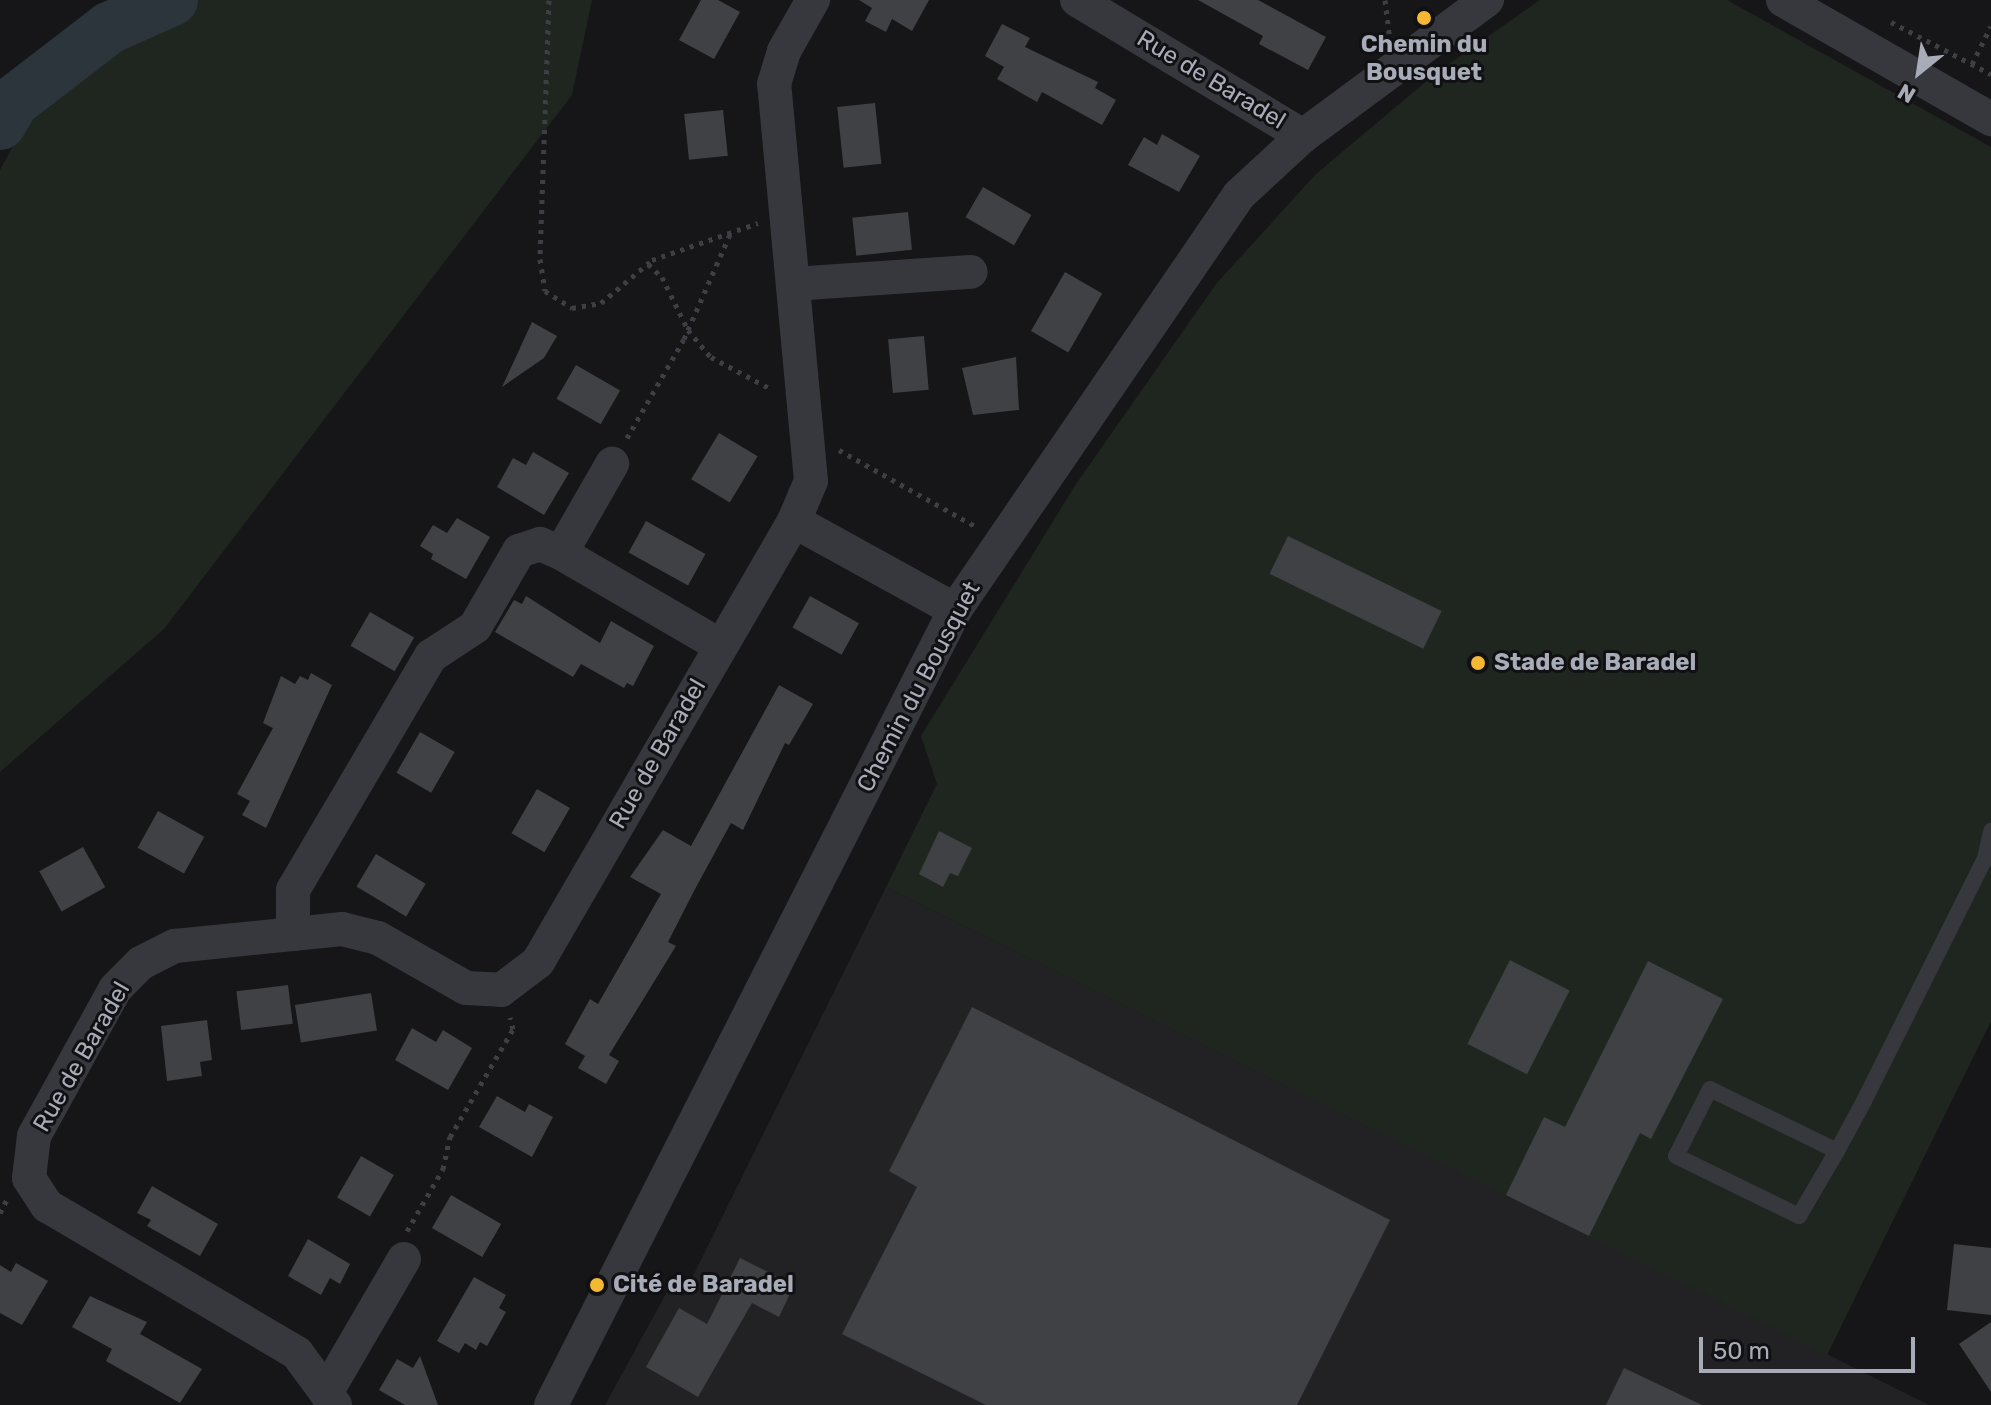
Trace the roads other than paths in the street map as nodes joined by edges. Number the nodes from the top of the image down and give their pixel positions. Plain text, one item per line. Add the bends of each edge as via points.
1 (813, 0) edge
2 (1077, 0) edge
3 (1487, 0) edge
4 (1783, 0) edge
5 (1991, 119) edge
6 (1303, 136) junction
7 (971, 272) dead end
8 (793, 284) junction
9 (612, 464) road end
10 (794, 521) junction
11 (561, 553) junction
12 (955, 610) junction
13 (721, 646) junction
14 (1991, 831) edge
15 (293, 934) junction
16 (1837, 1151) junction
17 (404, 1259) road end
18 (330, 1399) edge
19 (551, 1405) edge

1 - 8 street, Rue de Baradel via 784,51 774,84
2 - 6 street, Rue de Baradel
3 - 6 street, Chemin du Bousquet
4 - 5 street
6 - 12 street, Chemin du Bousquet via 1239,195
7 - 8 street
8 - 10 street, Rue de Baradel via 811,481
9 - 11 street
10 - 12 street
10 - 13 street, Rue de Baradel
11 - 13 street
11 - 15 street via 540,544 519,551 475,627 431,656 293,890
12 - 19 street, Chemin du Bousquet
13 - 15 street, Rue de Baradel via 538,962 501,990 466,988 378,938 342,929
14 - 16 lane via 1985,858
15 - 18 street, Rue de Baradel via 175,946 141,963 115,989 34,1136 29,1178 47,1206 297,1353
16 - 16 lane via 1799,1216 1676,1156 1710,1089
17 - 18 street, Rue de Baradel

